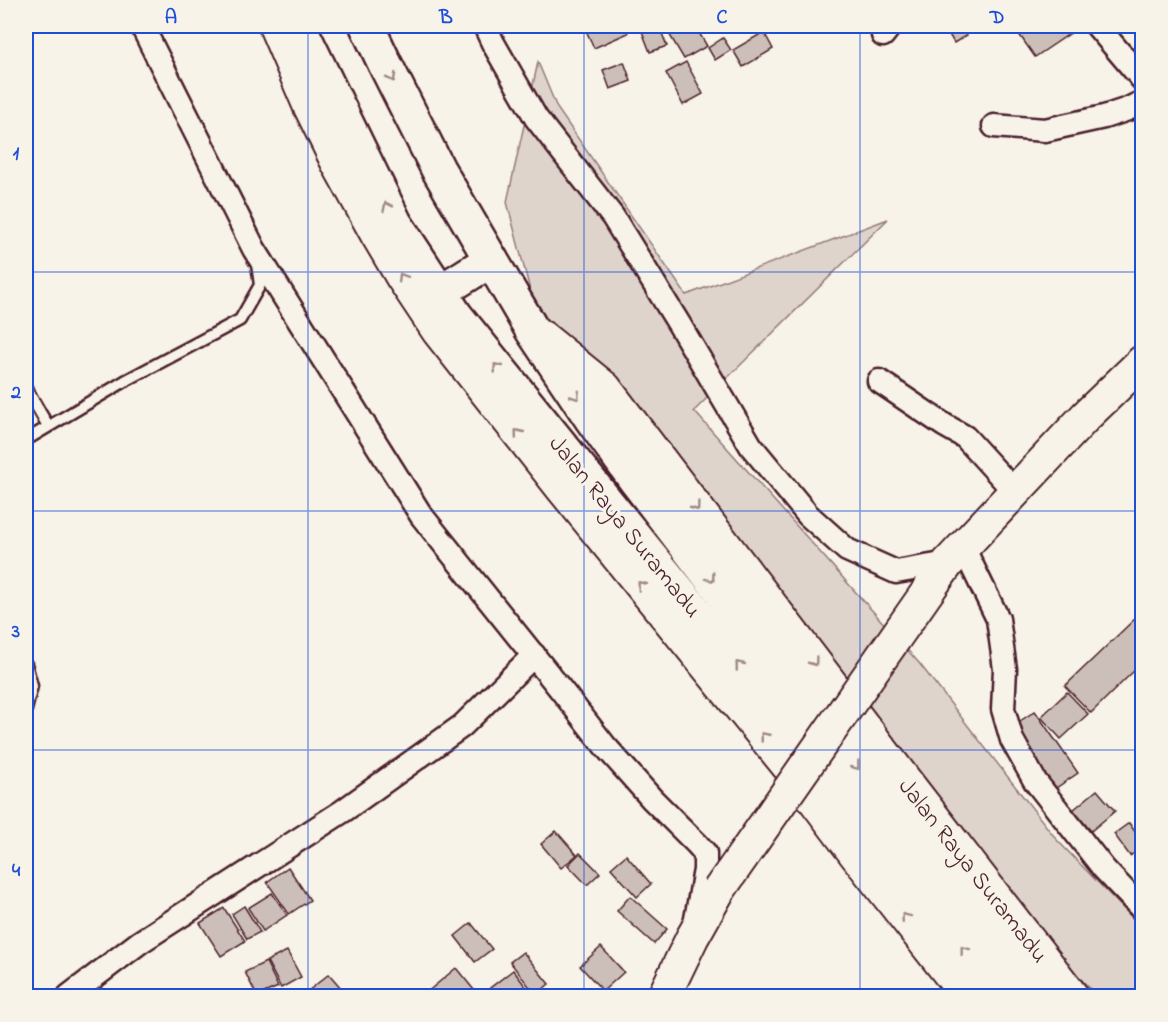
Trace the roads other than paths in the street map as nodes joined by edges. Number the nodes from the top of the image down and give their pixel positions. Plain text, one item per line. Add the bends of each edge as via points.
1 (142, 26) edge
2 (276, 26) edge
3 (298, 26) edge
4 (367, 26) edge
5 (485, 26) edge
6 (1097, 26) edge
7 (1143, 79) edge
8 (1143, 102) edge
9 (994, 126) dead end
10 (254, 249) junction
11 (491, 260) junction
12 (440, 292) junction
13 (532, 330) junction
14 (1143, 362) edge
15 (879, 381) dead end
16 (26, 388) edge
17 (48, 426) junction
18 (26, 440) edge
19 (1015, 492) junction
20 (955, 555) junction
21 (534, 655) junction
22 (26, 664) edge
23 (26, 710) edge
24 (801, 782) junction
25 (842, 794) junction
26 (1143, 909) edge
27 (693, 938) junction
28 (69, 996) edge
29 (664, 996) edge
30 (967, 996) edge
31 (1000, 996) edge
32 (1038, 996) edge
33 (1072, 996) edge

1 - 10 street
24 -> 2 main road, Jalan Raya Suramadu via 438,331 402,278 344,174
12 -> 3 highway, Jalan Raya Suramadu via 395,223
4 -> 11 highway, Jalan Raya Suramadu via 438,168
5 - 20 street via 536,118 613,217 752,446 808,515 847,550 896,572
6 - 7 street
8 - 9 street via 1104,117 1045,130
10 - 17 lane via 260,285 240,320
10 - 21 street via 421,515
11 - 12 highway
11 - 13 highway, Jalan Raya Suramadu
25 -> 12 highway, Jalan Raya Suramadu
13 -> 32 highway, Jalan Raya Suramadu via 637,482
13 -> 33 main road, Jalan Raya Suramadu via 605,388
14 - 19 main road
15 - 19 street via 964,437
16 - 17 lane
17 - 18 lane
19 - 20 main road
20 - 26 street via 998,619 1005,669 1003,709 1012,740 1035,781 1104,869
20 - 27 main road, bridge via 719,890
21 - 27 street via 605,746 705,854
21 - 28 street via 462,726 343,811 140,942
22 - 23 lane via 32,686
24 - 25 main road
30 -> 24 main road, Jalan Raya Suramadu
31 -> 25 highway, Jalan Raya Suramadu
27 - 29 main road

